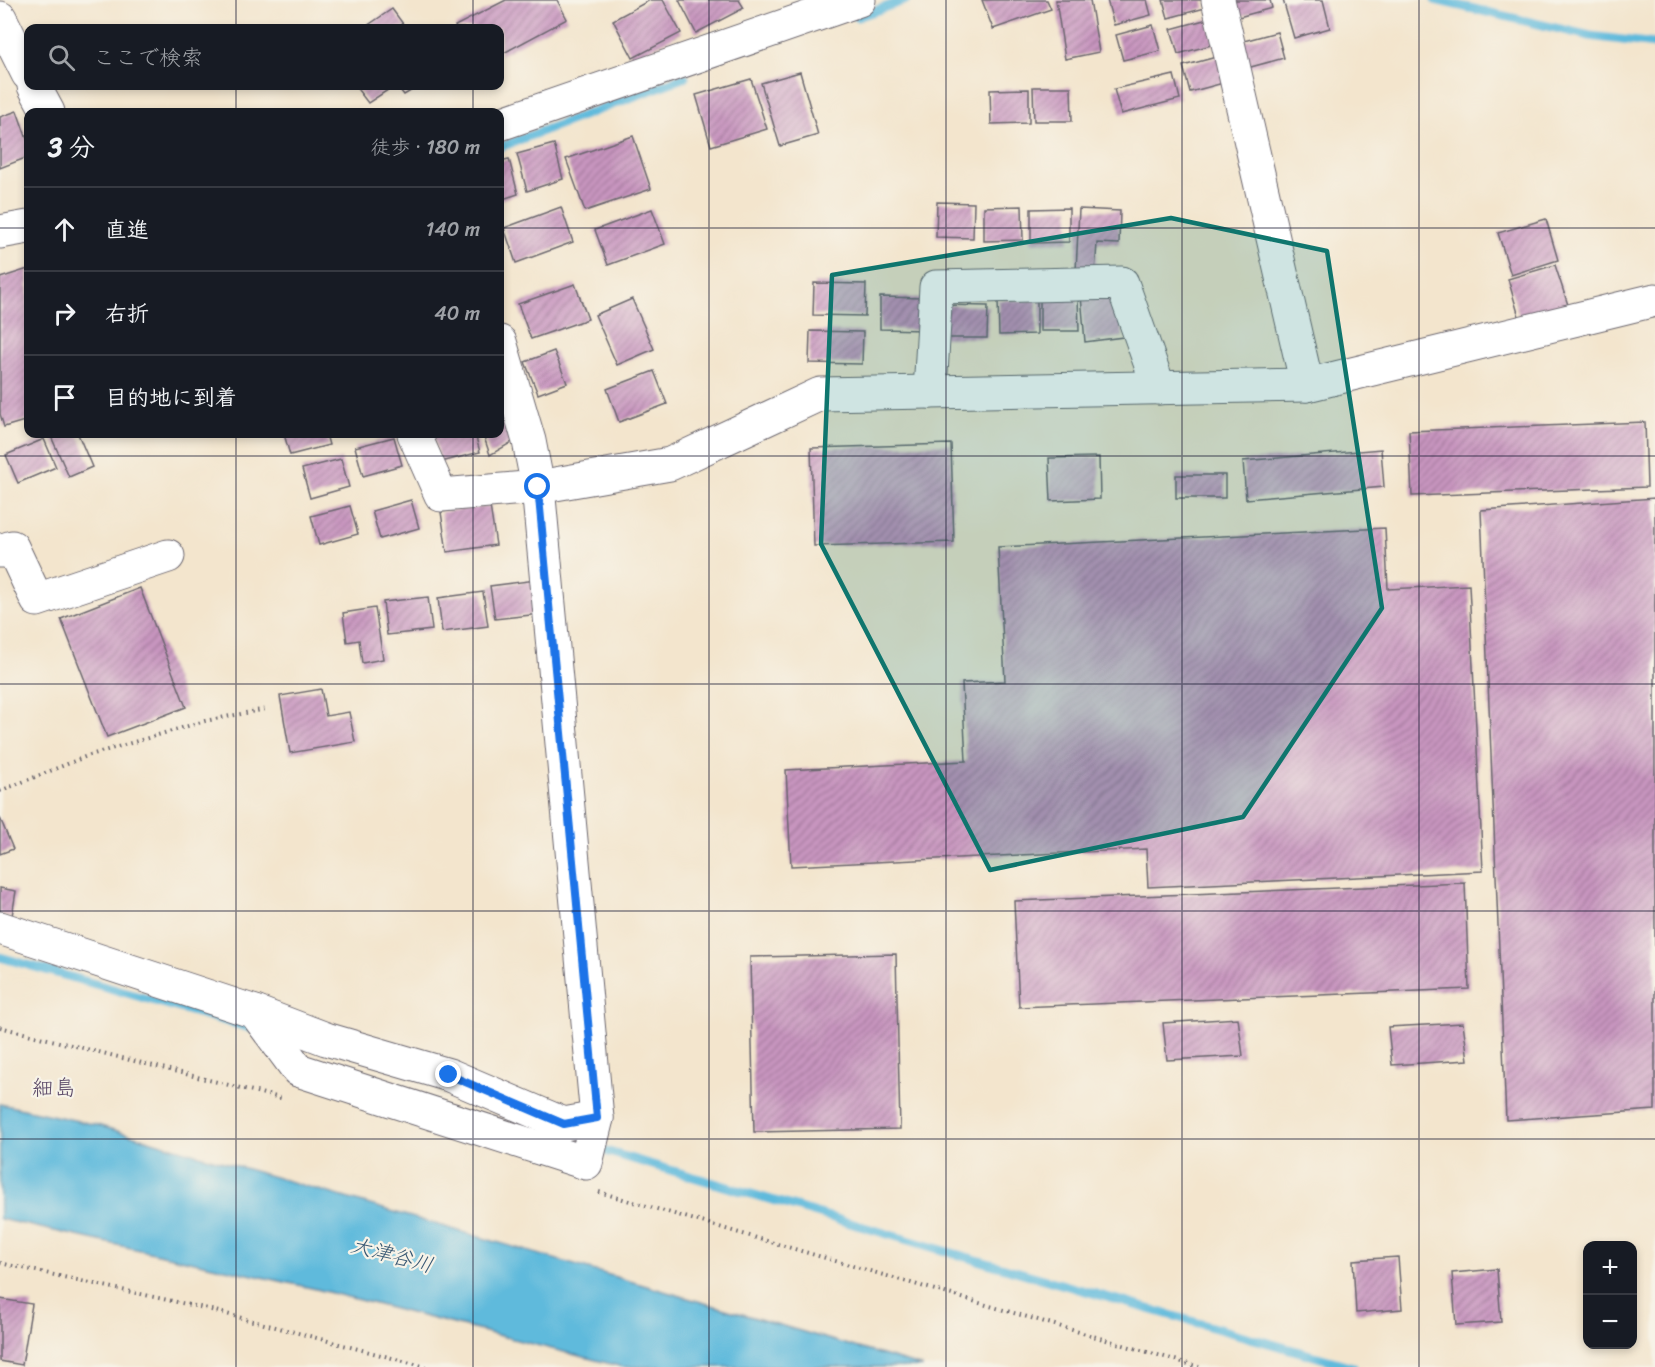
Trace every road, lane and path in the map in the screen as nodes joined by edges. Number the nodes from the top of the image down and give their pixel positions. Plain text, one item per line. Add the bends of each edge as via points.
1 (7, 0) edge
2 (859, 0) edge
3 (1218, 0) edge
4 (0, 2) edge
5 (0, 18) edge
6 (24, 66) edge
7 (36, 90) edge
8 (46, 108) edge
9 (504, 123) edge
10 (24, 228) edge
11 (0, 232) edge
12 (1655, 300) edge
13 (504, 356) edge
14 (1307, 385) junction
15 (1159, 388) junction
16 (930, 392) junction
17 (416, 438) edge
18 (538, 487) junction
19 (0, 551) edge
20 (168, 556) dead end
21 (266, 709) dead end
22 (0, 791) edge
23 (0, 928) edge
24 (0, 1263) edge
25 (426, 1367) edge

1 - 4 street
2 - 9 street
3 - 14 street
5 - 6 street
7 - 8 street
10 - 11 street
12 - 14 street
13 - 18 street
14 - 15 street
15 - 16 street
15 - 16 street via 1122,283 936,287
16 - 18 street via 820,394 670,464
17 - 18 street via 441,495
18 - 23 street via 597,1118 586,1163 298,1070 255,1012
19 - 20 street via 12,548 37,600
21 - 22 path via 205,721 87,756
24 - 25 path via 204,1308

